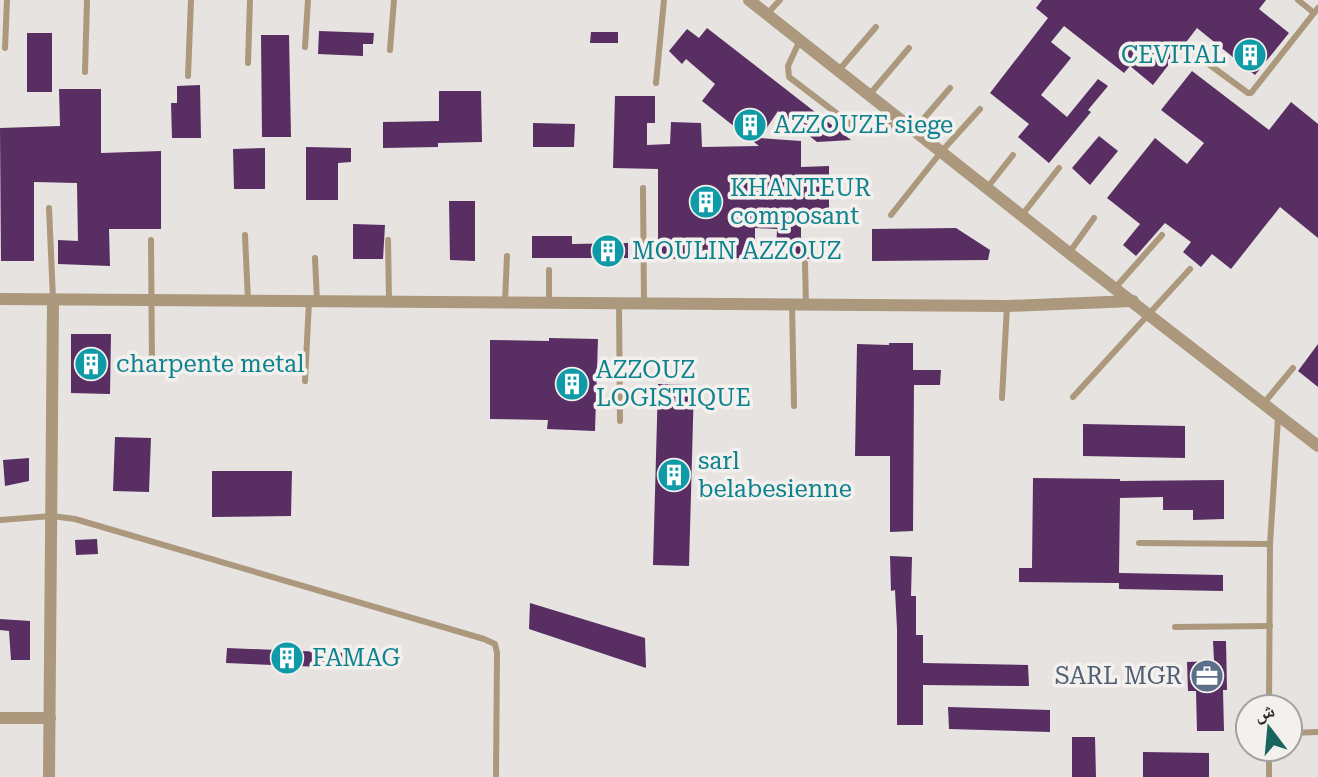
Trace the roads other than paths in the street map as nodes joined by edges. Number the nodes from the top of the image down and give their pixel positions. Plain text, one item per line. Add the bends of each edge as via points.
1 (7, 0) edge
2 (87, 0) edge
3 (191, 0) edge
4 (250, 0) edge
5 (309, 0) edge
6 (394, 0) edge
7 (664, 0) edge
8 (749, 0) edge
9 (780, 0) edge
10 (1298, 0) edge
11 (1316, 10) edge
12 (767, 14) junction
13 (876, 27) dead end
14 (800, 40) junction
15 (305, 47) dead end
16 (5, 48) dead end
17 (909, 48) dead end
18 (390, 50) dead end
19 (1203, 60) dead end
20 (247, 62) dead end
21 (839, 70) junction
22 (86, 72) dead end
23 (188, 76) dead end
24 (656, 83) dead end
25 (950, 88) dead end
26 (870, 94) junction
27 (980, 109) dead end
28 (909, 125) junction
29 (941, 152) junction
30 (1013, 155) dead end
31 (1059, 168) dead end
32 (643, 188) dead end
33 (987, 188) junction
34 (49, 208) dead end
35 (891, 215) dead end
36 (1022, 215) junction
37 (1094, 218) dead end
38 (245, 235) dead end
39 (1162, 235) dead end
40 (151, 240) dead end
41 (388, 240) dead end
42 (1069, 253) junction
43 (507, 256) dead end
44 (315, 258) dead end
45 (806, 263) dead end
46 (1191, 269) dead end
47 (549, 270) dead end
48 (1115, 288) junction
49 (0, 299) edge
50 (53, 299) junction
51 (153, 300) junction
52 (248, 301) junction
53 (313, 301) junction
54 (1133, 301) junction
55 (389, 302) junction
56 (505, 302) junction
57 (550, 303) junction
58 (619, 303) junction
59 (644, 303) junction
60 (792, 304) junction
61 (806, 304) junction
62 (1007, 306) junction
63 (1149, 313) junction
64 (152, 367) dead end
65 (1293, 368) dead end
66 (305, 381) dead end
67 (1073, 397) dead end
68 (1002, 398) dead end
69 (1264, 403) junction
70 (794, 406) dead end
71 (1279, 416) junction
72 (620, 421) dead end
73 (1318, 446) edge
74 (52, 516) junction
75 (0, 520) edge
76 (1139, 543) dead end
77 (1270, 544) junction
78 (1175, 626) dead end
79 (1270, 626) junction
80 (1269, 693) edge
81 (0, 718) edge
82 (50, 718) junction
83 (50, 777) edge
84 (496, 777) edge

1 - 16 lane
2 - 22 lane
3 - 23 lane
4 - 20 lane
5 - 15 lane
6 - 18 lane
7 - 24 lane
8 - 12 street
9 - 12 lane
10 - 11 lane
11 - 19 lane via 1251,93
12 - 14 street
13 - 21 lane
14 - 21 street
14 - 28 lane via 788,66 789,77 862,132
17 - 26 lane
21 - 26 street
25 - 28 lane
26 - 28 street
27 - 29 lane
28 - 29 street
29 - 33 street
29 - 35 lane
30 - 33 lane
31 - 36 lane
32 - 59 lane
33 - 36 street
34 - 50 lane
36 - 42 street
37 - 42 lane
38 - 52 lane
39 - 48 lane
40 - 51 lane
41 - 55 lane
42 - 48 street
43 - 56 lane
44 - 53 lane
45 - 61 lane
46 - 63 lane
47 - 57 lane
48 - 54 street
49 - 50 street
50 - 51 street
50 - 74 street
51 - 52 street
51 - 64 lane
52 - 53 street
53 - 55 street
53 - 66 lane
54 - 62 street
54 - 63 street
55 - 56 street
56 - 57 street
57 - 58 street
58 - 59 street
58 - 72 lane
59 - 60 street
60 - 61 street
60 - 70 lane
61 - 62 street
62 - 68 lane
63 - 67 lane
63 - 69 street
65 - 69 lane
69 - 71 street
71 - 73 street
71 - 77 lane
74 - 75 lane
74 - 82 street
74 - 84 lane via 75,519 495,645
76 - 77 lane
77 - 79 lane
78 - 79 lane
79 - 80 lane
81 - 82 street
82 - 83 street

